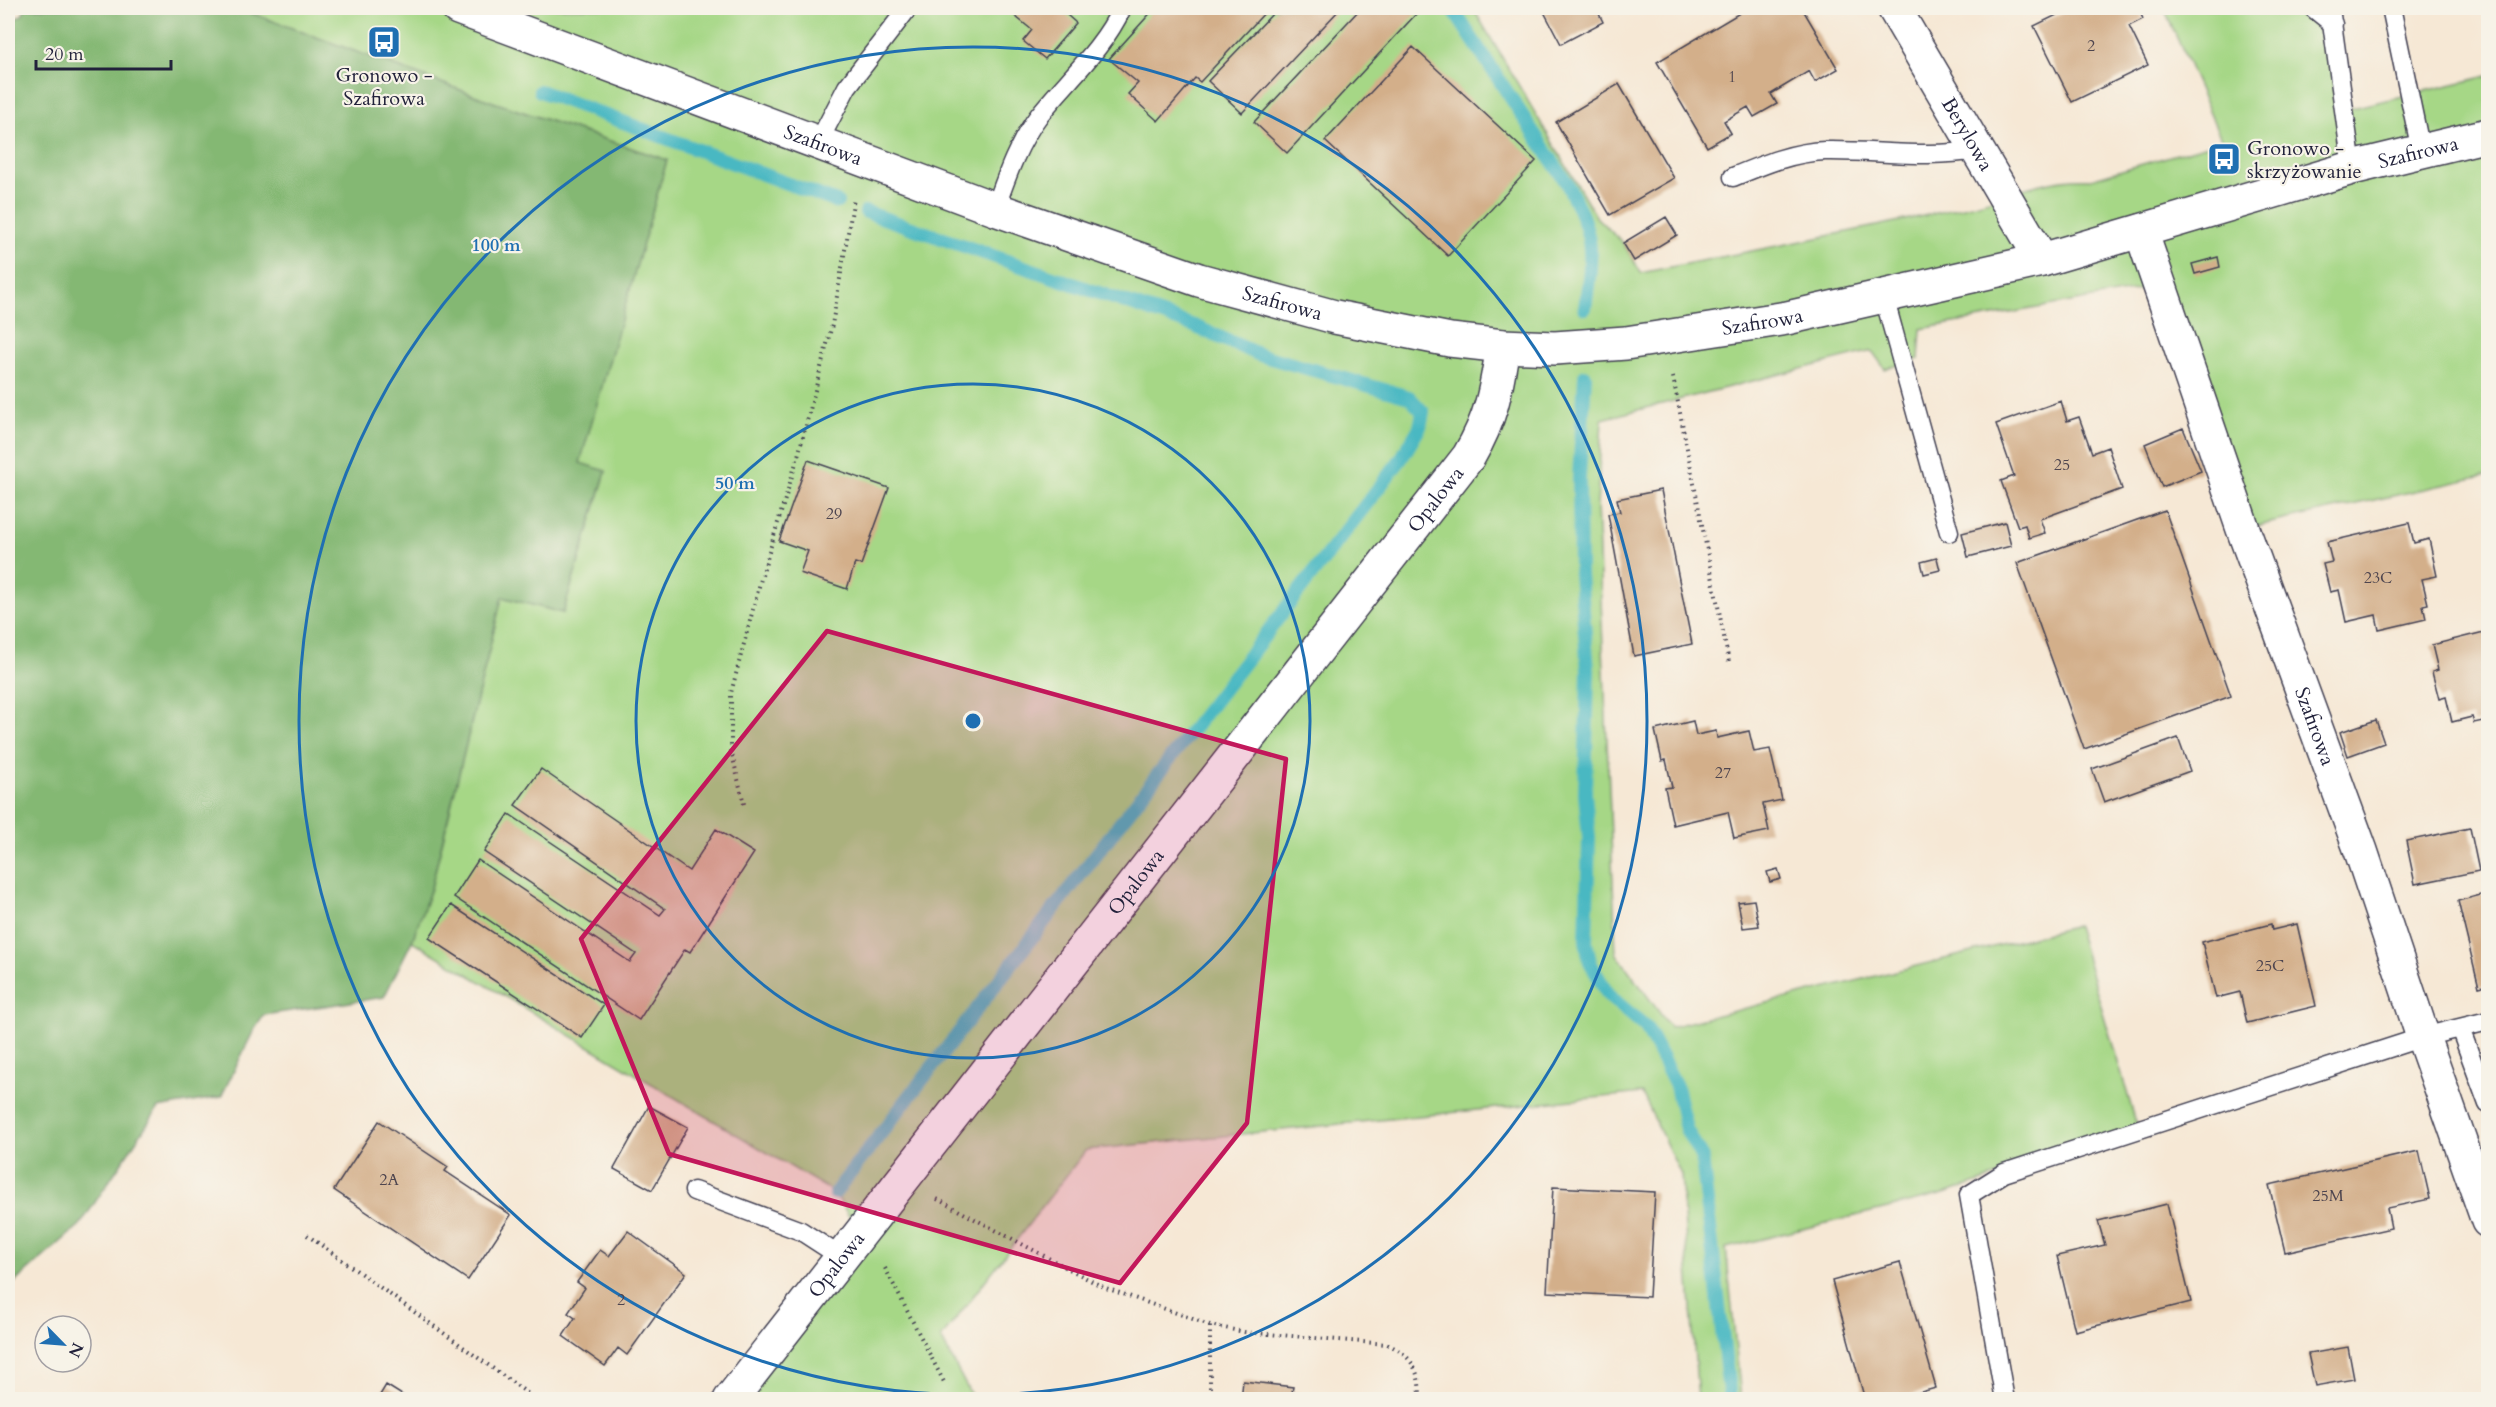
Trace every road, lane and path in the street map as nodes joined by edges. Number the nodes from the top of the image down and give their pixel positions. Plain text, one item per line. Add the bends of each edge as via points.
1 (458, 8) edge
2 (908, 8) edge
3 (1122, 8) edge
4 (1894, 8) edge
5 (2313, 8) edge
6 (2488, 8) edge
7 (2392, 12) dead end
8 (2488, 14) edge
9 (2331, 16) edge
10 (2488, 135) edge
11 (818, 143) junction
12 (1977, 150) junction
13 (2421, 152) junction
14 (863, 160) junction
15 (2352, 168) junction
16 (1733, 177) dead end
17 (995, 209) junction
18 (2141, 231) junction
19 (2042, 260) junction
20 (1884, 297) junction
21 (1665, 338) junction
22 (1503, 346) junction
23 (1949, 532) dead end
24 (1729, 662) dead end
25 (744, 804) dead end
26 (2488, 1021) edge
27 (2460, 1028) junction
28 (2423, 1037) junction
29 (2488, 1104) edge
30 (903, 1179) junction
31 (694, 1191) dead end
32 (2488, 1221) edge
33 (307, 1235) dead end
34 (851, 1245) junction
35 (1210, 1325) junction
36 (944, 1382) dead end
37 (537, 1400) edge
38 (730, 1400) edge
39 (1210, 1400) edge
40 (1420, 1400) edge
41 (2005, 1400) edge

1 - 11 street, Szafirowa
2 - 11 lane via 847,87
3 - 17 lane via 1098,47 1041,113 1017,148
4 - 12 street, Berylowa
5 - 9 lane
6 - 8 path
7 - 13 lane
9 - 15 lane
10 - 13 street, Szafirowa
11 - 14 street, Szafirowa
12 - 16 lane via 1937,155 1825,151 1767,163
12 - 19 street, Berylowa
13 - 15 street, Szafirowa
14 - 17 street, Szafirowa
14 - 25 path via 847,225 832,325 731,693 731,750
15 - 18 street, Szafirowa
17 - 22 street, Szafirowa via 1267,300 1427,336
18 - 19 street, Szafirowa
18 - 28 street, Szafirowa
19 - 20 street, Szafirowa
20 - 21 street, Szafirowa
20 - 23 lane
21 - 22 street, Szafirowa via 1556,348
21 - 24 path
22 - 30 street, Opalowa via 1495,399 1469,456
26 - 27 lane
27 - 28 lane
27 - 29 lane
28 - 32 street, Szafirowa
28 - 41 lane via 2004,1173 1969,1195
30 - 34 street, Opalowa
30 - 35 path via 1103,1287
31 - 34 lane via 801,1231
33 - 37 path
34 - 36 path via 893,1280
34 - 38 street, Opalowa
35 - 39 path
35 - 40 path via 1244,1332 1387,1344 1410,1359 1417,1370

